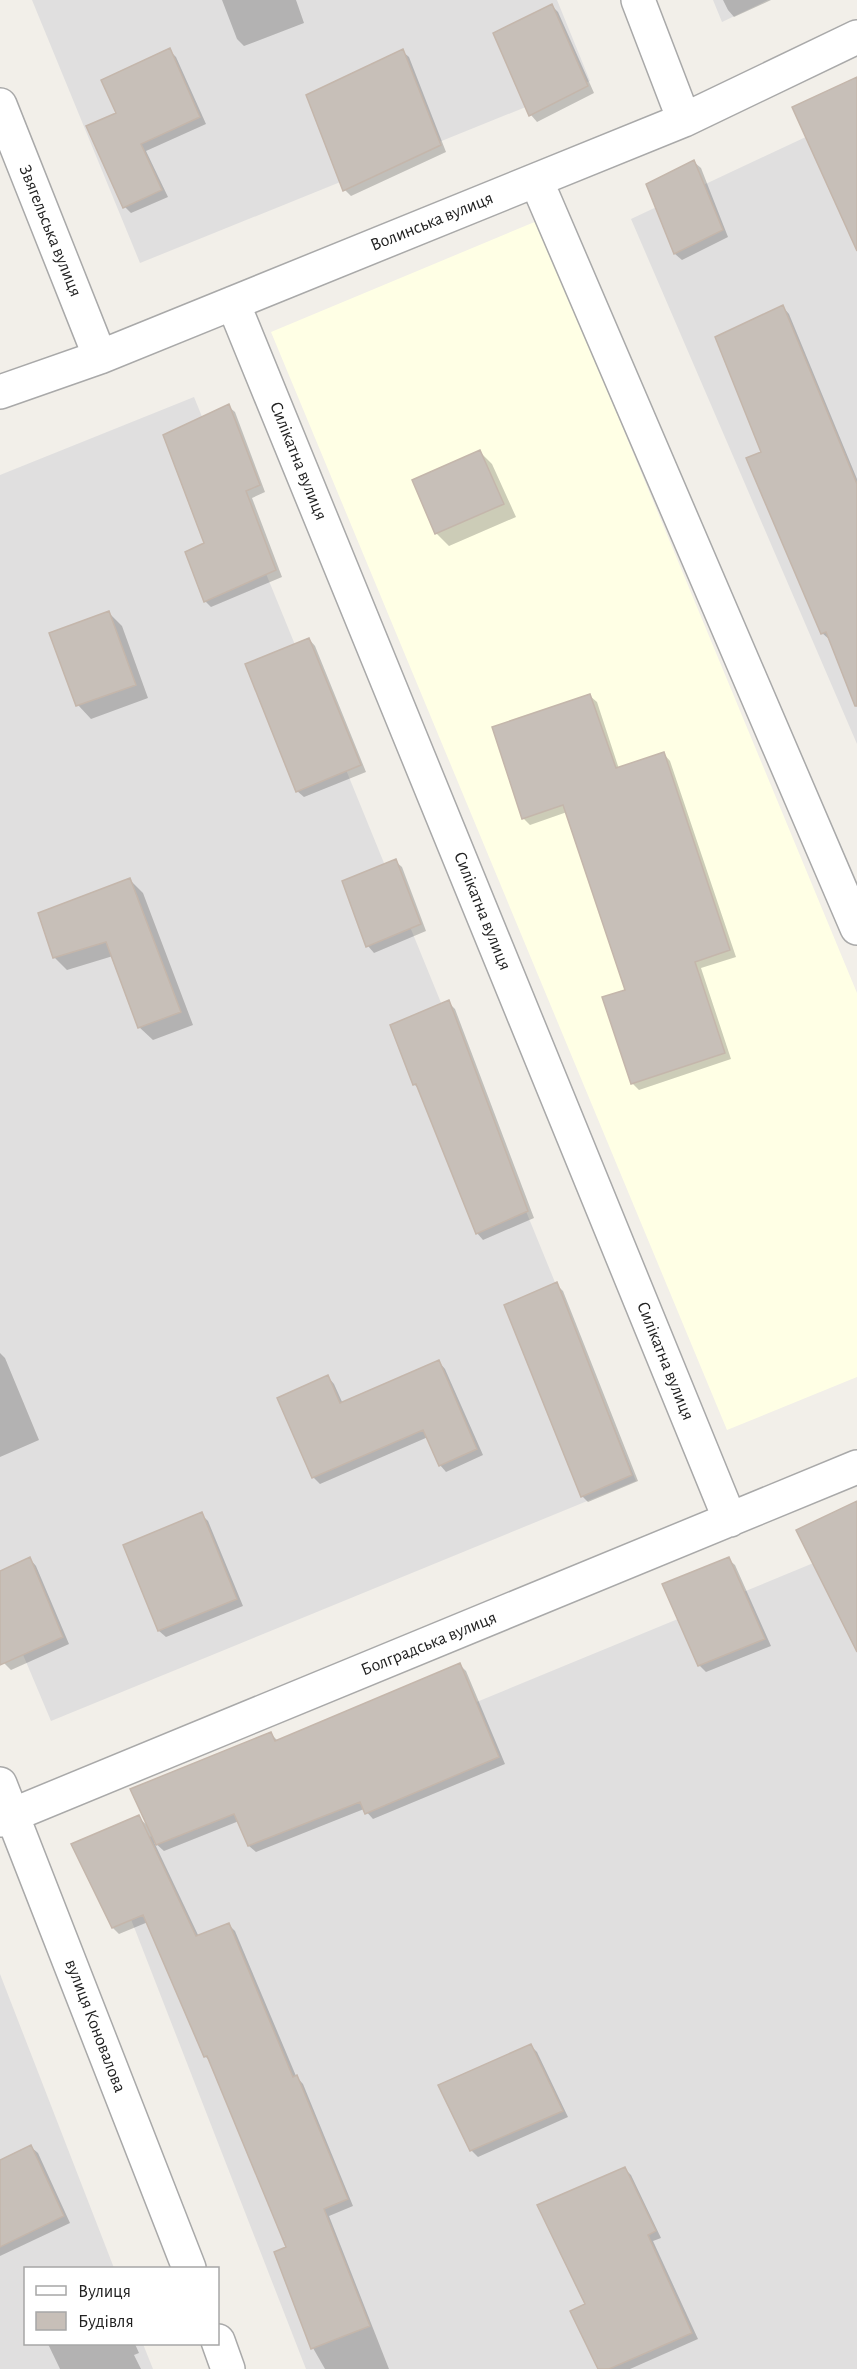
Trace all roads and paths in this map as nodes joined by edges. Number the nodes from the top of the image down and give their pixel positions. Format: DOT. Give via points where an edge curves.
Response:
graph roads {
  1 [pos="638,0"];
  2 [pos="857,37"];
  3 [pos="0,105"];
  4 [pos="684,120"];
  5 [pos="536,180"];
  6 [pos="233,303"];
  7 [pos="100,357"];
  8 [pos="0,392"];
  9 [pos="857,928"];
  10 [pos="857,1467"];
  11 [pos="730,1520"];
  12 [pos="0,1784"];
  13 [pos="6,1818"];
  14 [pos="189,2267"];
  15 [pos="219,2344"];
  16 [pos="228,2369"];
  1 -- 4 [label="street"];
  2 -- 4 [label="street, Волинська вулиця"];
  3 -- 7 [label="street, Звягельська вулиця"];
  4 -- 5 [label="street, Волинська вулиця"];
  5 -- 6 [label="street, Волинська вулиця"];
  5 -- 9 [label="street"];
  6 -- 7 [label="street, Волинська вулиця"];
  6 -- 11 [label="street, Силікатна вулиця"];
  7 -- 8 [label="street, Волинська вулиця"];
  10 -- 11 [label="street, Болградська вулиця"];
  11 -- 13 [label="street, Болградська вулиця"];
  12 -- 13 [label="street, вулиця Коновалова"];
  13 -- 14 [label="street, вулиця Коновалова"];
  15 -- 16 [label="street"];
}
